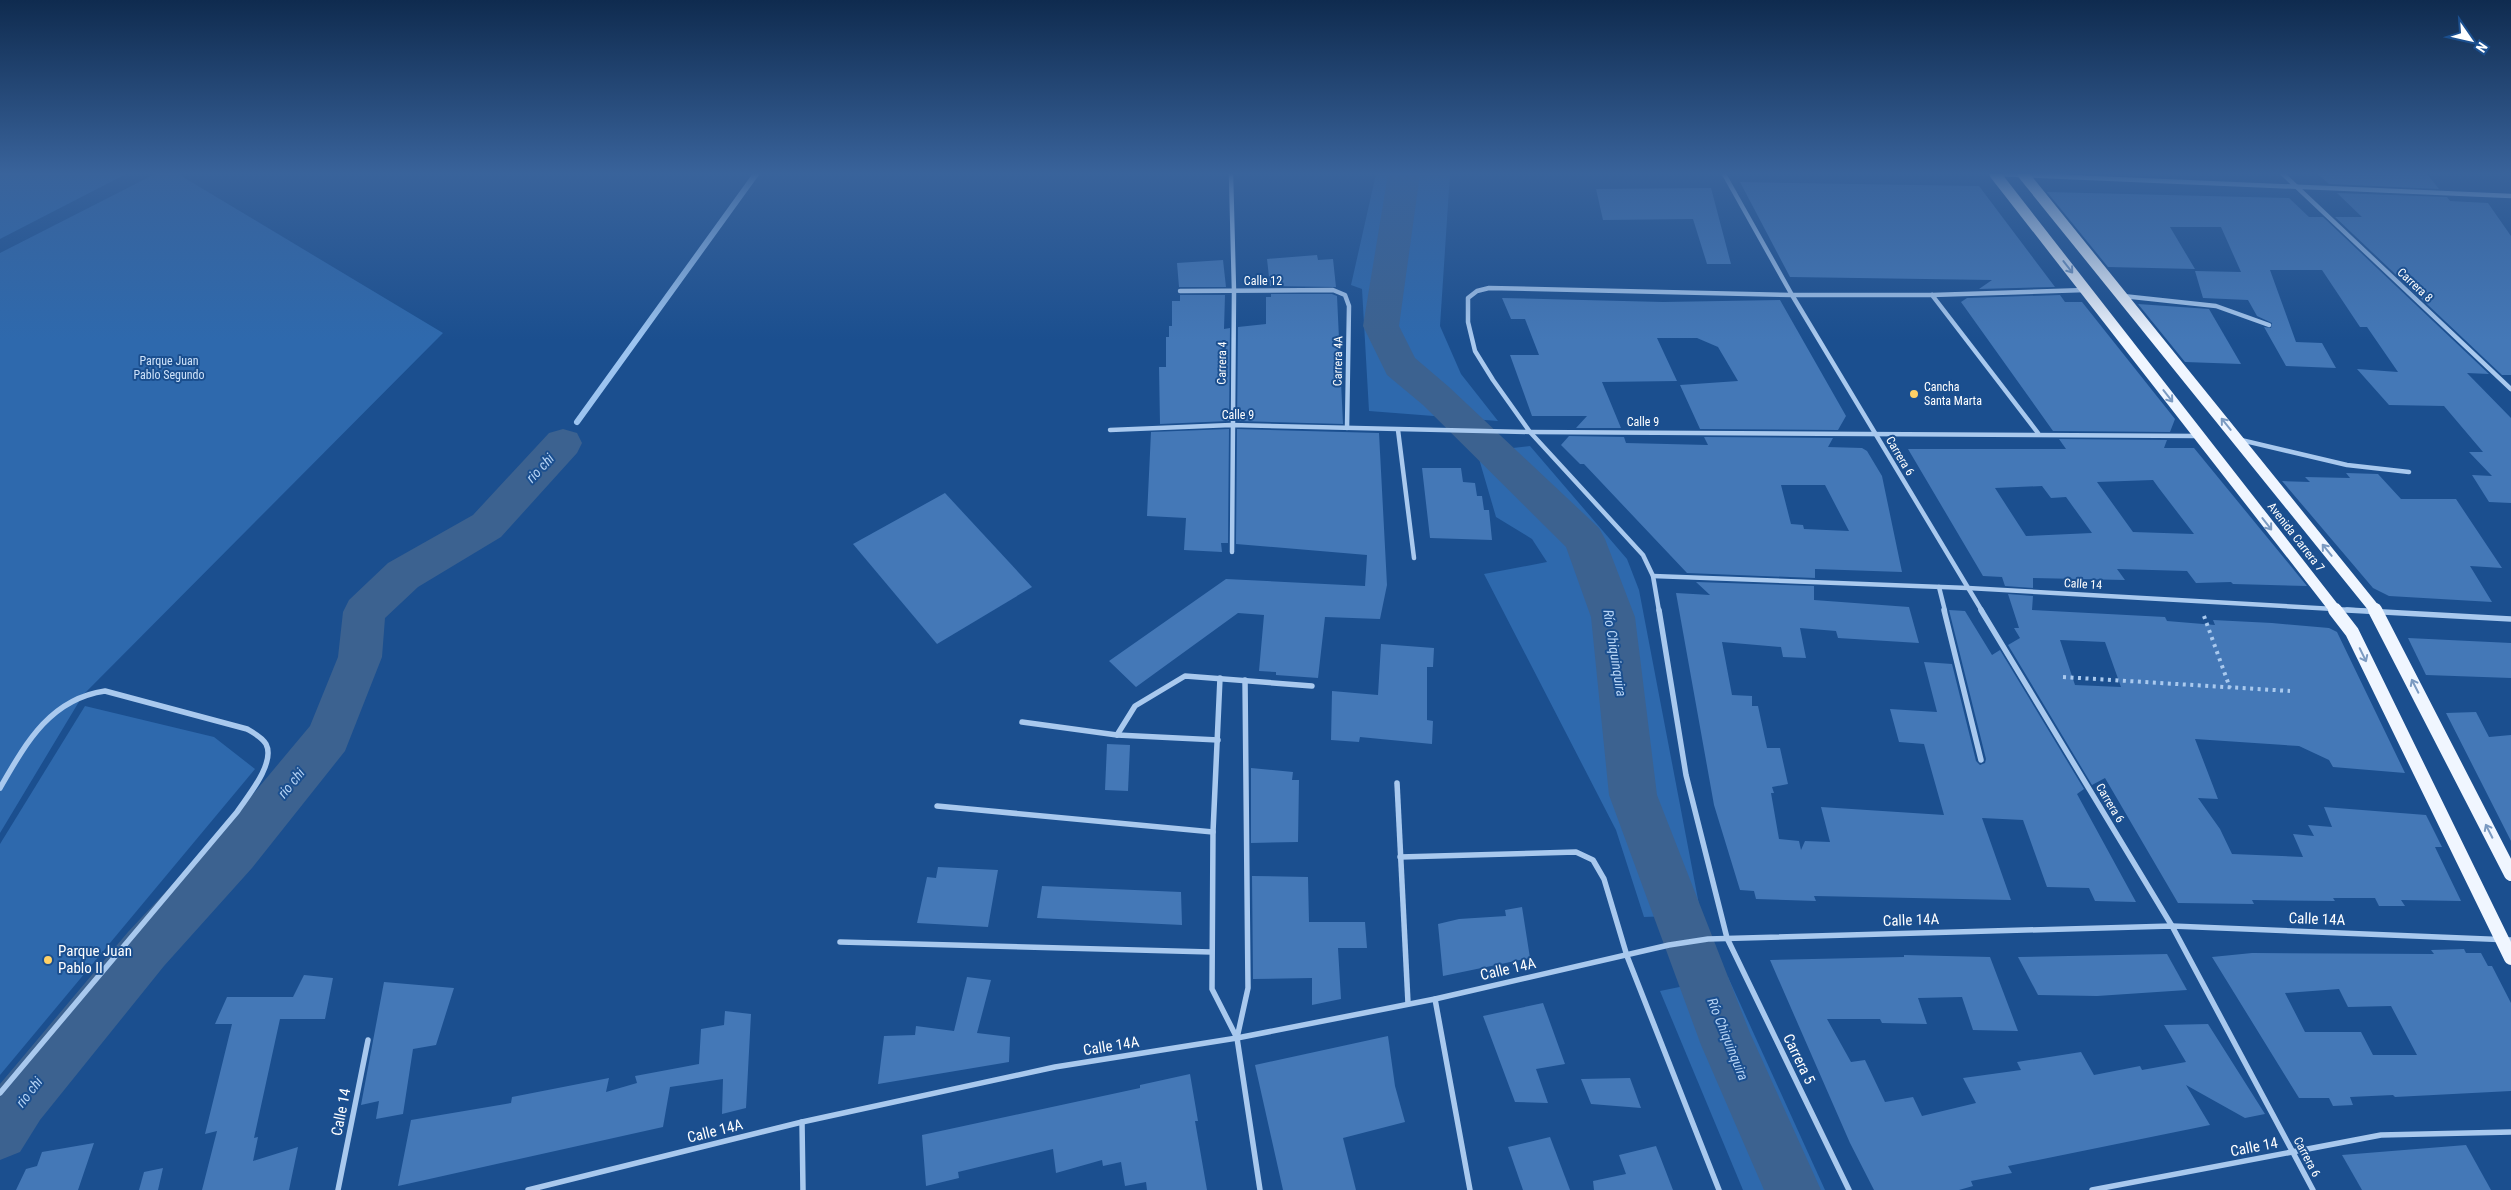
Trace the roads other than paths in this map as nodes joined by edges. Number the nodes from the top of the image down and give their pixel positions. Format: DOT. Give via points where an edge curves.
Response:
graph roads {
  1 [pos="1232,230"];
  2 [pos="1755,230"];
  3 [pos="2038,230"];
  4 [pos="2069,230"];
  5 [pos="2342,230"];
  6 [pos="2085,290"];
  7 [pos="1180,291"];
  8 [pos="1234,291"];
  9 [pos="1344,295"];
  10 [pos="1932,295"];
  11 [pos="1792,296"];
  12 [pos="2123,296"];
  13 [pos="2269,325"];
  14 [pos="2510,387"];
  15 [pos="1231,425"];
  16 [pos="1347,428"];
  17 [pos="1110,430"];
  18 [pos="1398,430"];
  19 [pos="1530,432"];
  20 [pos="2038,433"];
  21 [pos="1875,434"];
  22 [pos="2199,436"];
  23 [pos="2238,440"];
  24 [pos="2409,472"];
  25 [pos="1232,552"];
  26 [pos="1414,558"];
  27 [pos="1653,576"];
  28 [pos="1939,587"];
  29 [pos="1968,588"];
  30 [pos="2334,610"];
  31 [pos="2377,612"];
  32 [pos="2511,619"];
  33 [pos="1220,678"];
  34 [pos="1245,680"];
  35 [pos="1312,686"];
  36 [pos="1022,722"];
  37 [pos="1117,735"];
  38 [pos="1218,740"];
  39 [pos="1981,760"];
  40 [pos="1397,783"];
  41 [pos="0,788"];
  42 [pos="937,806"];
  43 [pos="1213,832"];
  44 [pos="1400,857"];
  45 [pos="2511,874"];
  46 [pos="2172,926"];
  47 [pos="1727,938"];
  48 [pos="2507,940"];
  49 [pos="840,942"];
  50 [pos="1211,952"];
  51 [pos="1627,956"];
  52 [pos="2511,958"];
  53 [pos="1435,999"];
  54 [pos="1408,1003"];
  55 [pos="1237,1038"];
  56 [pos="368,1040"];
  57 [pos="0,1093"];
  58 [pos="802,1122"];
  59 [pos="2511,1132"];
  60 [pos="2293,1152"];
  61 [pos="338,1190"];
  62 [pos="528,1190"];
  63 [pos="803,1190"];
  64 [pos="1260,1190"];
  65 [pos="1470,1190"];
  66 [pos="1719,1190"];
  67 [pos="1849,1190"];
  68 [pos="2092,1190"];
  69 [pos="2312,1190"];
  1 -- 8 [label="street, Carrera 4"];
  2 -- 11 [label="street"];
  3 -- 6 [label="main road, Avenida Carrera 7, one-way"];
  4 -- 12 [label="main road, Avenida Carrera 7"];
  5 -- 14 [label="street, Carrera 8"];
  6 -- 10 [label="street"];
  6 -- 22 [label="main road, Avenida Carrera 7, one-way"];
  7 -- 8 [label="street, Calle 12"];
  8 -- 9 [label="street, Calle 12" via="1333,290"];
  8 -- 15 [label="street, Carrera 4"];
  9 -- 16 [label="street, Carrera 4A" via="1349,306"];
  10 -- 11 [label="street"];
  10 -- 20 [label="street"];
  11 -- 19 [label="street, Carrera 5" via="1489,288 1477,291 1468,298 1468,322 1475,351"];
  11 -- 21 [label="street"];
  12 -- 13 [label="street" via="2216,306"];
  23 -- 12 [label="main road, Avenida Carrera 7, one-way"];
  15 -- 16 [label="street, Calle 9"];
  15 -- 17 [label="street, Calle 9"];
  15 -- 25 [label="street, Carrera 4"];
  16 -- 18 [label="street, Calle 9"];
  18 -- 19 [label="street, Calle 9"];
  18 -- 26 [label="street"];
  19 -- 21 [label="street, Calle 9"];
  19 -- 27 [label="street, Carrera 5" via="1642,555"];
  20 -- 21 [label="street, Calle 9"];
  20 -- 22 [label="street, Calle 9"];
  21 -- 29 [label="street, Carrera 6"];
  22 -- 30 [label="main road, Avenida Carrera 7, one-way"];
  23 -- 24 [label="street" via="2347,465"];
  31 -- 23 [label="main road, Avenida Carrera 7, one-way"];
  27 -- 28 [label="street, Calle 14"];
  27 -- 47 [label="street, Carrera 5" via="1686,775"];
  28 -- 29 [label="street, Calle 14"];
  28 -- 39 [label="street"];
  29 -- 30 [label="street, Calle 14"];
  29 -- 46 [label="street, Carrera 6"];
  30 -- 31 [label="street, Calle 14"];
  30 -- 48 [label="main road, Avenida Carrera 7, one-way" via="2352,632"];
  31 -- 32 [label="street, Calle 14"];
  45 -- 31 [label="main road, Avenida Carrera 7, one-way"];
  33 -- 34 [label="street"];
  33 -- 37 [label="street" via="1185,676 1135,706"];
  33 -- 38 [label="street"];
  34 -- 35 [label="street"];
  34 -- 55 [label="street" via="1248,988"];
  36 -- 37 [label="street"];
  37 -- 38 [label="street"];
  38 -- 43 [label="street"];
  40 -- 44 [label="street"];
  41 -- 57 [label="street" via="40,727 83,695 105,691 247,729 262,738 269,755 256,784 237,812"];
  42 -- 43 [label="street"];
  43 -- 50 [label="street"];
  44 -- 51 [label="street" via="1576,852 1593,860 1604,879"];
  44 -- 54 [label="street"];
  46 -- 47 [label="street, Calle 14A"];
  46 -- 48 [label="street, Calle 14A"];
  46 -- 60 [label="street, Carrera 6"];
  47 -- 51 [label="street, Calle 14A" via="1669,945"];
  47 -- 67 [label="street, Carrera 5"];
  48 -- 52 [label="main road, Avenida Carrera 7"];
  49 -- 50 [label="street"];
  50 -- 55 [label="street" via="1212,989"];
  51 -- 53 [label="street, Calle 14A"];
  51 -- 66 [label="street"];
  53 -- 54 [label="street, Calle 14A"];
  53 -- 65 [label="street"];
  54 -- 55 [label="street, Calle 14A"];
  55 -- 58 [label="street, Calle 14A" via="1055,1068"];
  55 -- 64 [label="street"];
  56 -- 61 [label="street, Calle 14"];
  58 -- 62 [label="street, Calle 14A"];
  58 -- 63 [label="street"];
  59 -- 60 [label="street, Calle 14" via="2381,1135"];
  60 -- 68 [label="street, Calle 14"];
  60 -- 69 [label="street, Carrera 6"];
}
